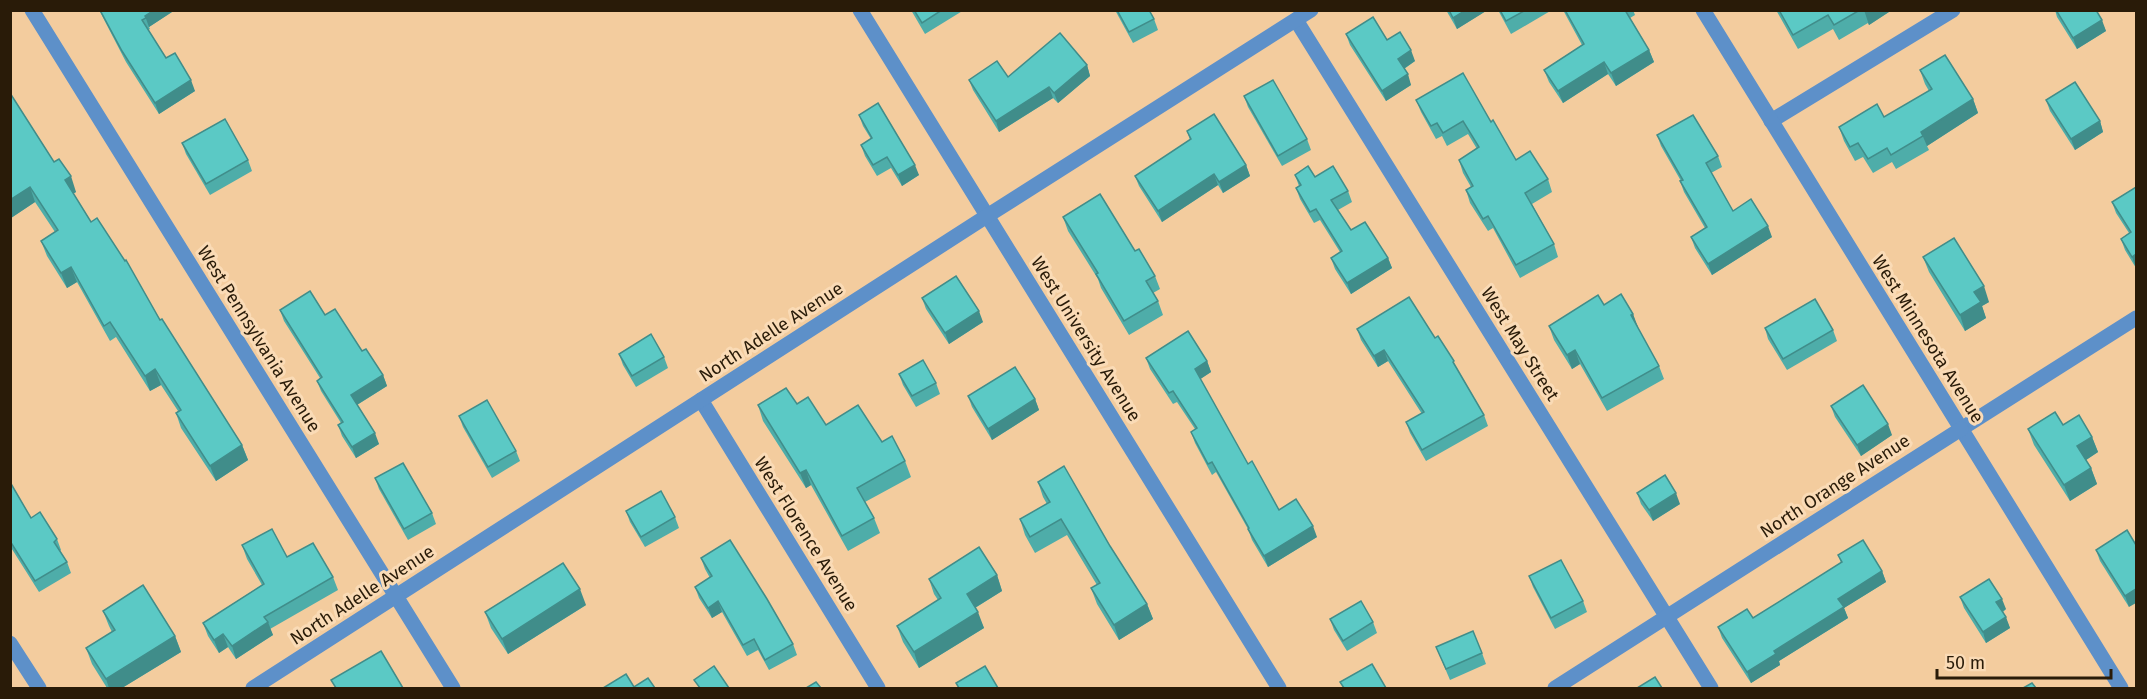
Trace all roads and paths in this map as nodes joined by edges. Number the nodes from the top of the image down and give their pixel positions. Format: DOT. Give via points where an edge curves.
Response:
graph roads {
  1 [pos="32,10"];
  2 [pos="860,10"];
  3 [pos="1311,10"];
  4 [pos="1703,10"];
  5 [pos="1953,10"];
  6 [pos="1296,20"];
  7 [pos="1771,121"];
  8 [pos="987,216"];
  9 [pos="2136,318"];
  10 [pos="701,400"];
  11 [pos="1961,429"];
  12 [pos="396,596"];
  13 [pos="1667,618"];
  14 [pos="10,643"];
  15 [pos="39,688"];
  16 [pos="253,688"];
  17 [pos="453,688"];
  18 [pos="878,688"];
  19 [pos="1279,688"];
  20 [pos="1555,688"];
  21 [pos="1711,688"];
  22 [pos="2121,688"];
  1 -- 12 [label="street, West Pennsylvania Avenue"];
  2 -- 8 [label="street, West University Avenue"];
  3 -- 6 [label="street, North Adelle Avenue"];
  4 -- 7 [label="street, West Minnesota Avenue"];
  5 -- 7 [label="street"];
  6 -- 8 [label="street, North Adelle Avenue"];
  6 -- 13 [label="street, West May Street"];
  7 -- 11 [label="street, West Minnesota Avenue"];
  8 -- 10 [label="street, North Adelle Avenue"];
  8 -- 19 [label="street, West University Avenue"];
  9 -- 11 [label="street, North Orange Avenue"];
  10 -- 12 [label="street, North Adelle Avenue"];
  10 -- 18 [label="street, West Florence Avenue"];
  11 -- 13 [label="street, North Orange Avenue"];
  11 -- 22 [label="street, West Minnesota Avenue"];
  12 -- 16 [label="street, North Adelle Avenue"];
  12 -- 17 [label="street, West Pennsylvania Avenue"];
  13 -- 20 [label="street, North Orange Avenue"];
  13 -- 21 [label="street, West May Street"];
  14 -- 15 [label="street"];
}
